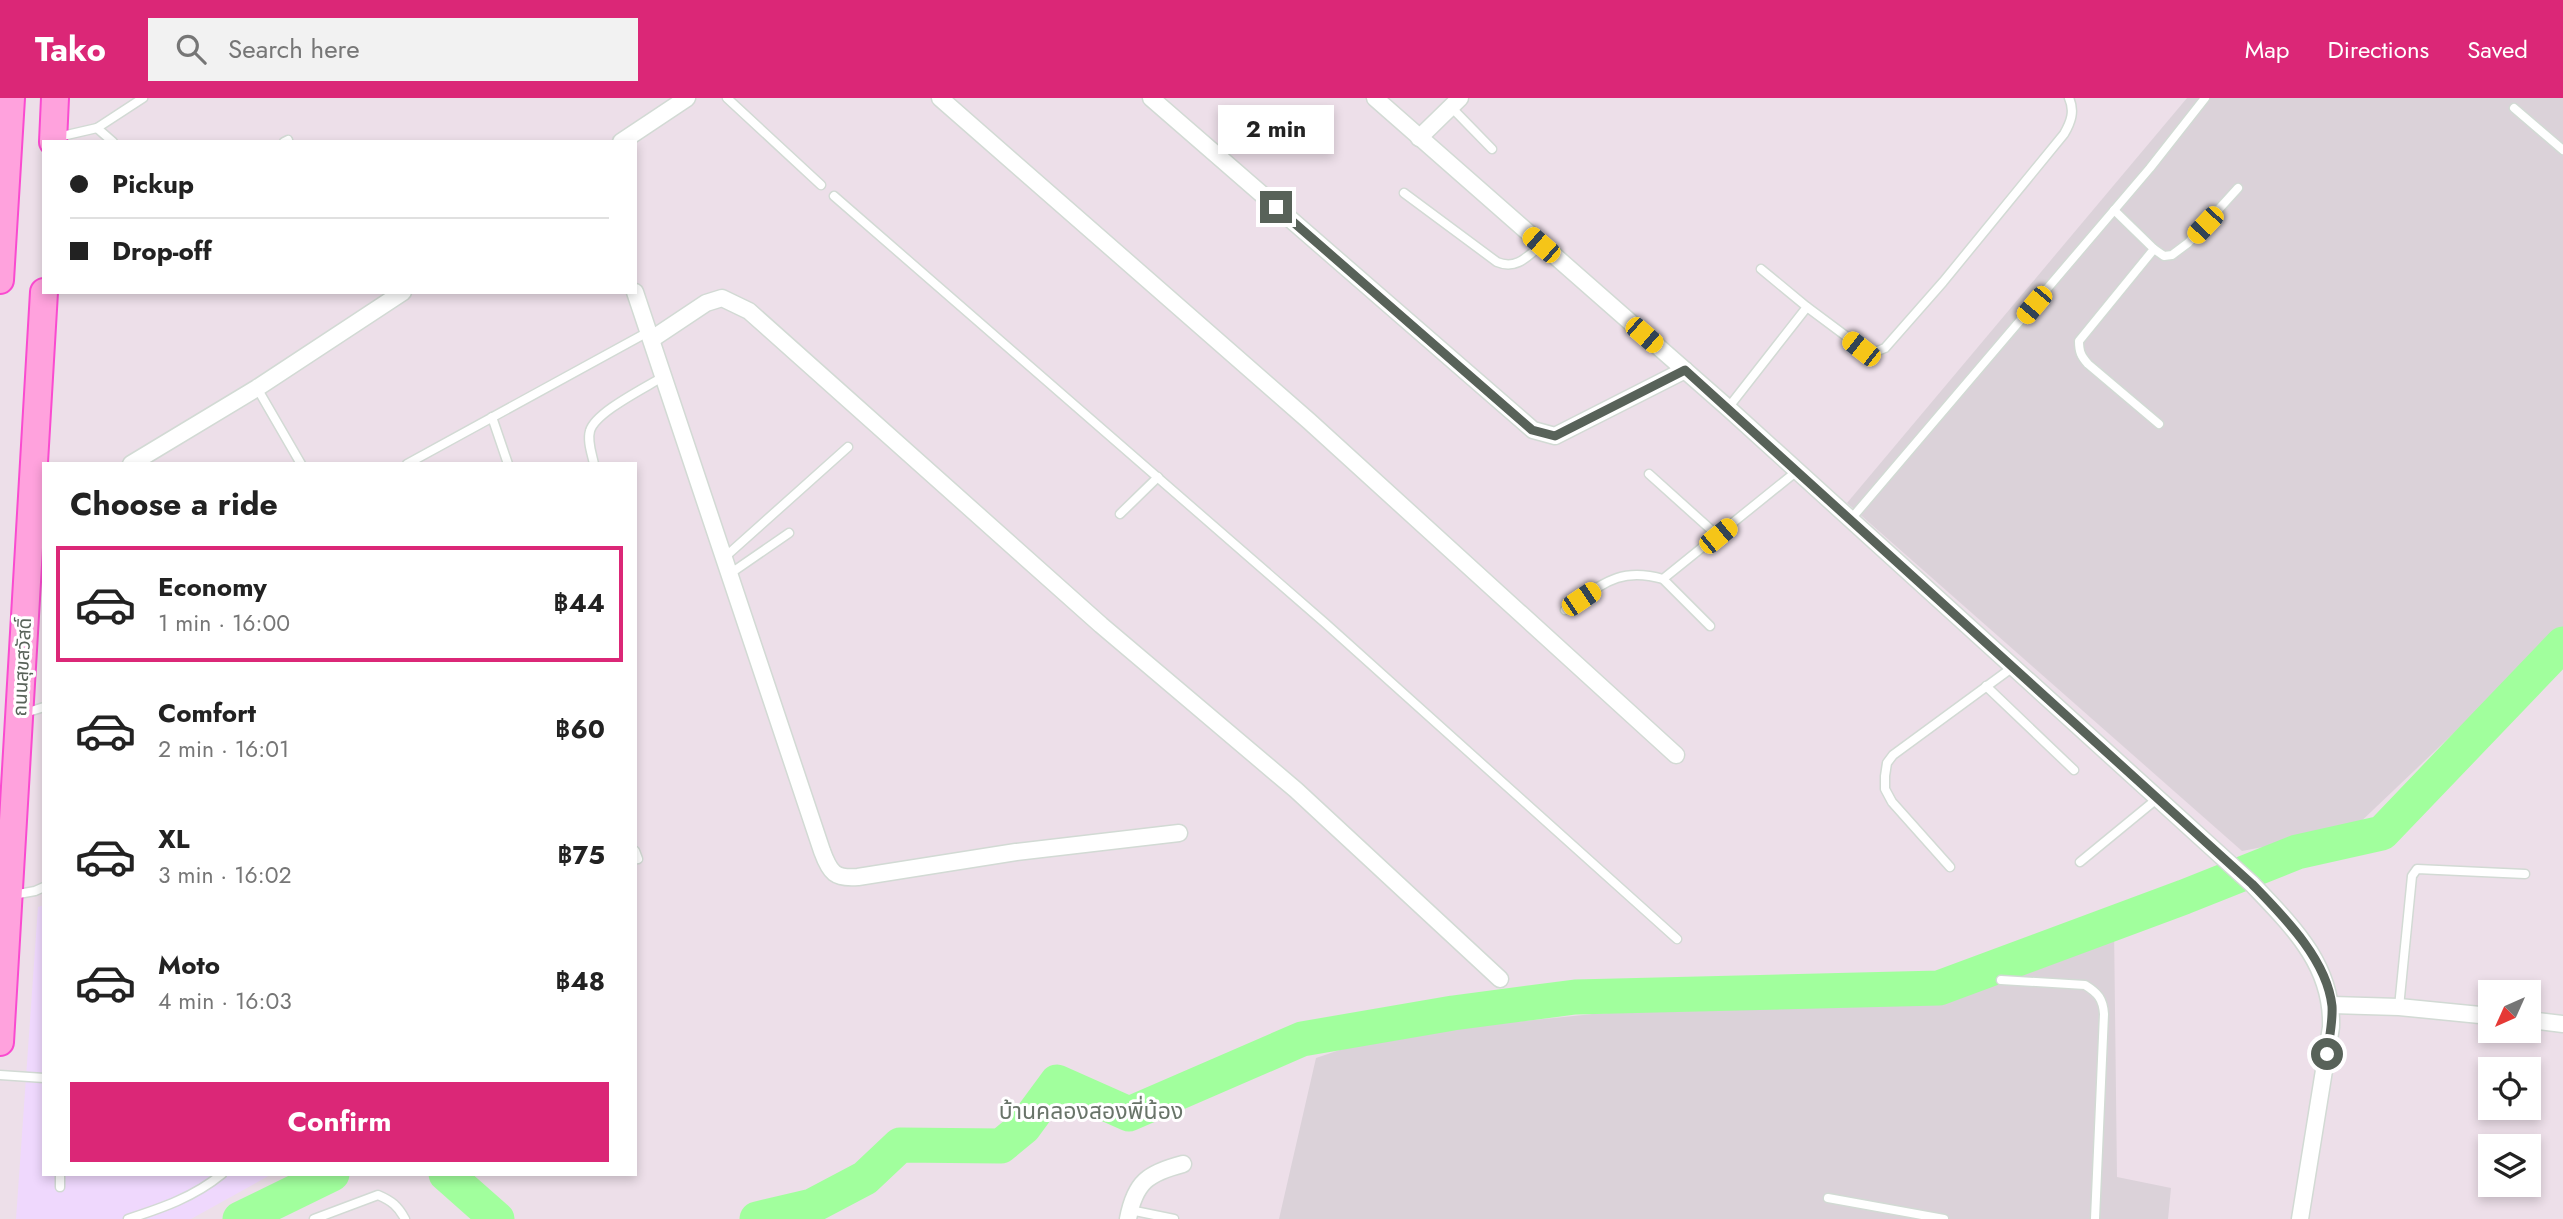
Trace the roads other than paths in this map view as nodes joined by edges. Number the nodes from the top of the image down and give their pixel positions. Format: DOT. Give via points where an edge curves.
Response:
graph roads {
  1 [pos="11,98"];
  2 [pos="55,98"];
  3 [pos="143,98"];
  4 [pos="687,98"];
  5 [pos="727,98"];
  6 [pos="940,98"];
  7 [pos="1151,98"];
  8 [pos="1375,98"];
  9 [pos="2069,98"];
  10 [pos="2205,98"];
  11 [pos="1455,103"];
  12 [pos="2514,108"];
  13 [pos="97,128"];
  14 [pos="1419,138"];
  15 [pos="53,140"];
  16 [pos="111,140"];
  17 [pos="624,140"];
  18 [pos="4,144"];
  19 [pos="1492,149"];
  20 [pos="2563,150"];
  21 [pos="821,185"];
  22 [pos="2238,188"];
  23 [pos="1404,193"];
  24 [pos="834,196"];
  25 [pos="2114,210"];
  26 [pos="1541,245"];
  27 [pos="2154,249"];
  28 [pos="1761,269"];
  29 [pos="0,280"];
  30 [pos="44,294"];
  31 [pos="400,294"];
  32 [pos="636,294"];
  33 [pos="1807,307"];
  34 [pos="650,335"];
  35 [pos="1685,370"];
  36 [pos="664,376"];
  37 [pos="257,388"];
  38 [pos="1728,408"];
  39 [pos="492,417"];
  40 [pos="2159,424"];
  41 [pos="848,447"];
  42 [pos="134,462"];
  43 [pos="300,462"];
  44 [pos="411,462"];
  45 [pos="507,462"];
  46 [pos="594,462"];
  47 [pos="1797,471"];
  48 [pos="1649,474"];
  49 [pos="1158,477"];
  50 [pos="1119,514"];
  51 [pos="1851,519"];
  52 [pos="37,521"];
  53 [pos="789,533"];
  54 [pos="1718,536"];
  55 [pos="725,557"];
  56 [pos="731,573"];
  57 [pos="1663,579"];
  58 [pos="1565,610"];
  59 [pos="1710,626"];
  60 [pos="2013,667"];
  61 [pos="1986,686"];
  62 [pos="42,708"];
  63 [pos="19,715"];
  64 [pos="1676,755"];
  65 [pos="2074,770"];
  66 [pos="2158,798"];
  67 [pos="1180,832"];
  68 [pos="2080,862"];
  69 [pos="1950,867"];
  70 [pos="2525,874"];
  71 [pos="42,888"];
  72 [pos="9,897"];
  73 [pos="1677,939"];
  74 [pos="1500,979"];
  75 [pos="2001,980"];
  76 [pos="2332,1005"];
  77 [pos="2399,1007"];
  78 [pos="2478,1015"];
  79 [pos="2541,1021"];
  80 [pos="2563,1024"];
  81 [pos="0,1042"];
  82 [pos="0,1075"];
  83 [pos="42,1078"];
  84 [pos="1183,1164"];
  85 [pos="60,1176"];
  86 [pos="220,1176"];
  87 [pos="60,1187"];
  88 [pos="1828,1198"];
  89 [pos="1129,1214"];
  90 [pos="128,1219"];
  91 [pos="314,1219"];
  92 [pos="405,1219"];
  93 [pos="1174,1219"];
  94 [pos="1944,1219"];
  95 [pos="2095,1219"];
  96 [pos="2300,1219"];
  1 -- 18 [label="main road"];
  2 -- 15 [label="main road"];
  3 -- 13 [label="lane"];
  4 -- 17 [label="street"];
  5 -- 21 [label="lane"];
  6 -- 64 [label="street" via="1309,421"];
  7 -- 35 [label="street" via="1532,430 1555,436"];
  8 -- 14 [label="street"];
  9 -- 33 [label="lane" via="2073,113 2064,134 1885,348 1870,354"];
  10 -- 25 [label="lane"];
  11 -- 14 [label="street"];
  11 -- 19 [label="lane"];
  12 -- 20 [label="lane"];
  13 -- 15 [label="lane"];
  13 -- 16 [label="lane"];
  14 -- 26 [label="street"];
  18 -- 29 [label="main road"];
  22 -- 27 [label="lane" via="2178,251 2164,256"];
  23 -- 26 [label="lane" via="1507,266 1518,264"];
  24 -- 49 [label="lane"];
  25 -- 27 [label="lane"];
  25 -- 51 [label="lane"];
  26 -- 35 [label="street"];
  27 -- 40 [label="lane" via="2079,341 2079,349 2088,364"];
  28 -- 33 [label="lane"];
  30 -- 52 [label="main road, ถนนสุขสวัสดิ์"];
  31 -- 37 [label="street"];
  32 -- 34 [label="street"];
  33 -- 38 [label="lane"];
  34 -- 36 [label="street"];
  34 -- 39 [label="lane"];
  34 -- 74 [label="street" via="722,298 749,311 1296,790"];
  35 -- 38 [label="street"];
  36 -- 46 [label="lane" via="599,417 590,430"];
  36 -- 55 [label="street"];
  37 -- 42 [label="street"];
  37 -- 43 [label="lane"];
  38 -- 47 [label="street"];
  39 -- 44 [label="lane"];
  39 -- 45 [label="lane"];
  41 -- 55 [label="lane"];
  47 -- 51 [label="street"];
  47 -- 54 [label="lane"];
  48 -- 54 [label="lane"];
  49 -- 50 [label="lane"];
  49 -- 73 [label="lane"];
  51 -- 60 [label="street"];
  52 -- 63 [label="main road, ถนนสุขสวัสดิ์"];
  53 -- 56 [label="lane"];
  54 -- 57 [label="lane"];
  55 -- 56 [label="street"];
  56 -- 67 [label="street" via="821,851 834,873 843,878"];
  57 -- 58 [label="lane" via="1631,573 1613,578"];
  57 -- 59 [label="lane"];
  60 -- 61 [label="lane"];
  60 -- 66 [label="street"];
  61 -- 65 [label="lane"];
  61 -- 69 [label="lane" via="1903,746 1887,764 1885,789 1892,802"];
  62 -- 63 [label="lane"];
  63 -- 72 [label="main road, ถนนสุขสวัสดิ์"];
  66 -- 68 [label="lane"];
  66 -- 76 [label="street" via="2291,925 2311,954"];
  70 -- 77 [label="lane" via="2417,869 2412,876"];
  71 -- 72 [label="lane"];
  72 -- 81 [label="main road, ถนนสุขสวัสดิ์"];
  75 -- 95 [label="lane" via="2085,985 2103,1001"];
  76 -- 77 [label="street"];
  76 -- 96 [label="street"];
  77 -- 78 [label="street"];
  79 -- 80 [label="street"];
  82 -- 83 [label="lane"];
  84 -- 89 [label="street" via="1158,1170 1145,1179"];
  85 -- 87 [label="lane"];
  86 -- 90 [label="lane" via="172,1205"];
  88 -- 94 [label="lane"];
  89 -- 93 [label="lane"];
  91 -- 92 [label="lane" via="378,1195 392,1200"];
}
